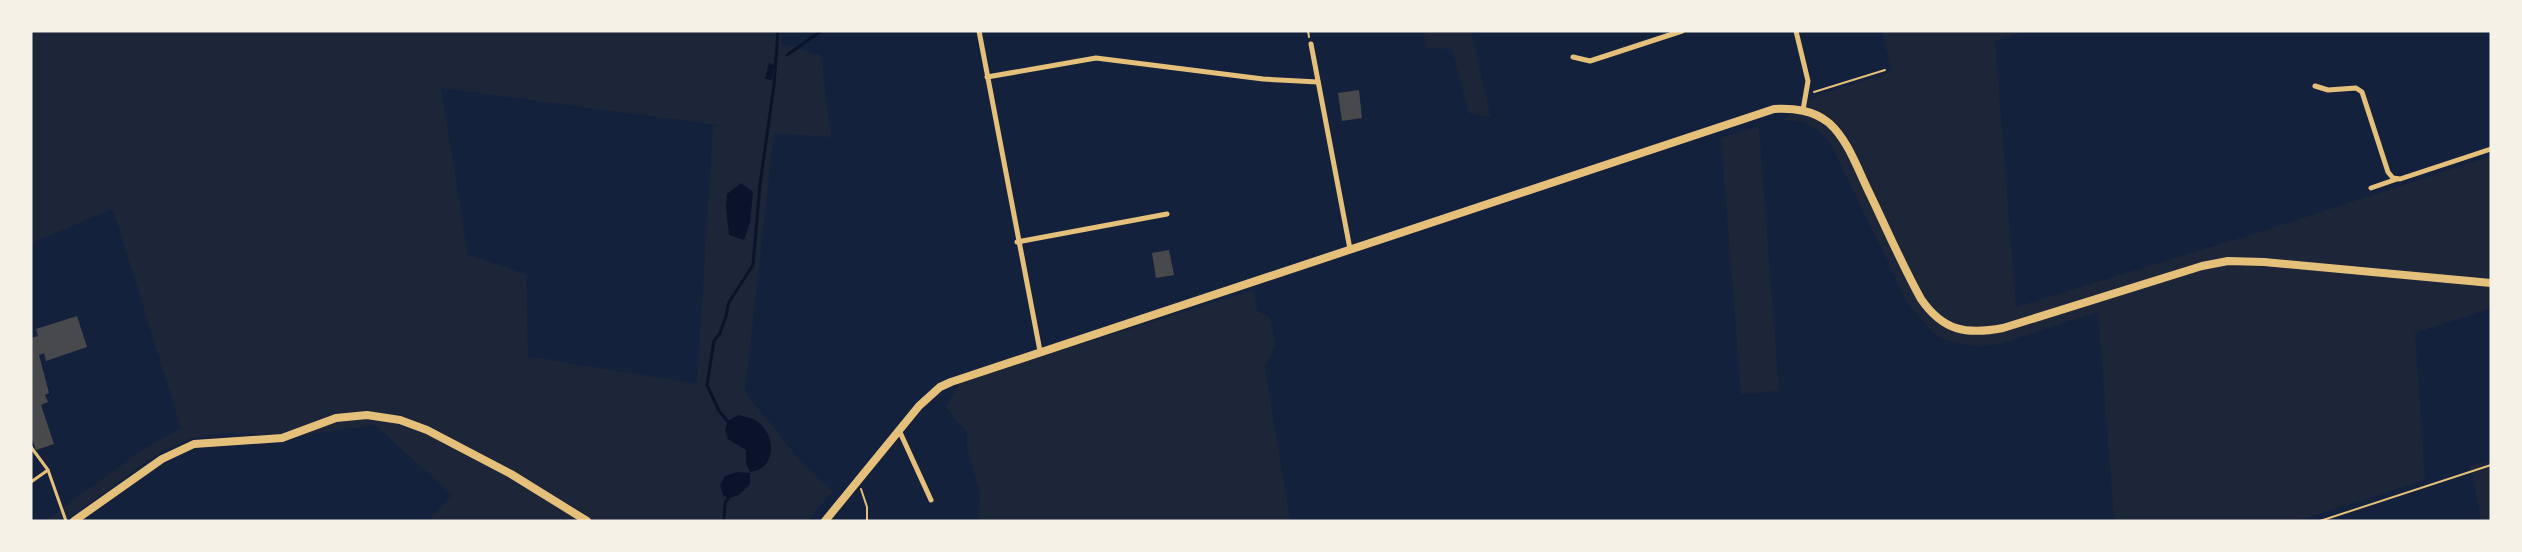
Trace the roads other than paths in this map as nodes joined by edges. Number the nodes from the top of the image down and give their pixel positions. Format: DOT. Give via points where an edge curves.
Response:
graph roads {
  1 [pos="978,31"];
  2 [pos="1682,31"];
  3 [pos="1796,31"];
  4 [pos="1310,44"];
  5 [pos="1573,57"];
  6 [pos="987,77"];
  7 [pos="1318,82"];
  8 [pos="2315,86"];
  9 [pos="1802,110"];
  10 [pos="2491,149"];
  11 [pos="2400,178"];
  12 [pos="2371,188"];
  13 [pos="1167,214"];
  14 [pos="1017,242"];
  15 [pos="1350,249"];
  16 [pos="2491,283"];
  17 [pos="1040,351"];
  18 [pos="900,430"];
  19 [pos="31,447"];
  20 [pos="48,470"];
  21 [pos="31,482"];
  22 [pos="931,500"];
  23 [pos="66,521"];
  24 [pos="74,521"];
  25 [pos="587,521"];
  26 [pos="826,521"];
  1 -- 6 [label="street"];
  2 -- 5 [label="street" via="1590,61"];
  3 -- 9 [label="street" via="1807,75 1807,94"];
  4 -- 7 [label="street"];
  6 -- 7 [label="street" via="1096,58 1264,79"];
  6 -- 14 [label="street"];
  7 -- 15 [label="street"];
  8 -- 11 [label="street" via="2328,90 2356,88 2362,92 2390,176"];
  9 -- 15 [label="street" via="1782,109 1754,114"];
  9 -- 16 [label="street" via="1824,120 1841,138 1921,298 1931,312 1955,329 1976,332 2003,328 2215,262 2257,261"];
  10 -- 11 [label="street"];
  11 -- 12 [label="street"];
  13 -- 14 [label="street"];
  14 -- 17 [label="street"];
  15 -- 17 [label="street"];
  17 -- 18 [label="street" via="940,387"];
  18 -- 22 [label="street"];
  18 -- 26 [label="street"];
  19 -- 20 [label="lane"];
  20 -- 21 [label="lane"];
  20 -- 23 [label="lane"];
  24 -- 25 [label="street" via="162,459 194,444 282,438 336,418 366,415 400,420 427,430 511,474"];
}
